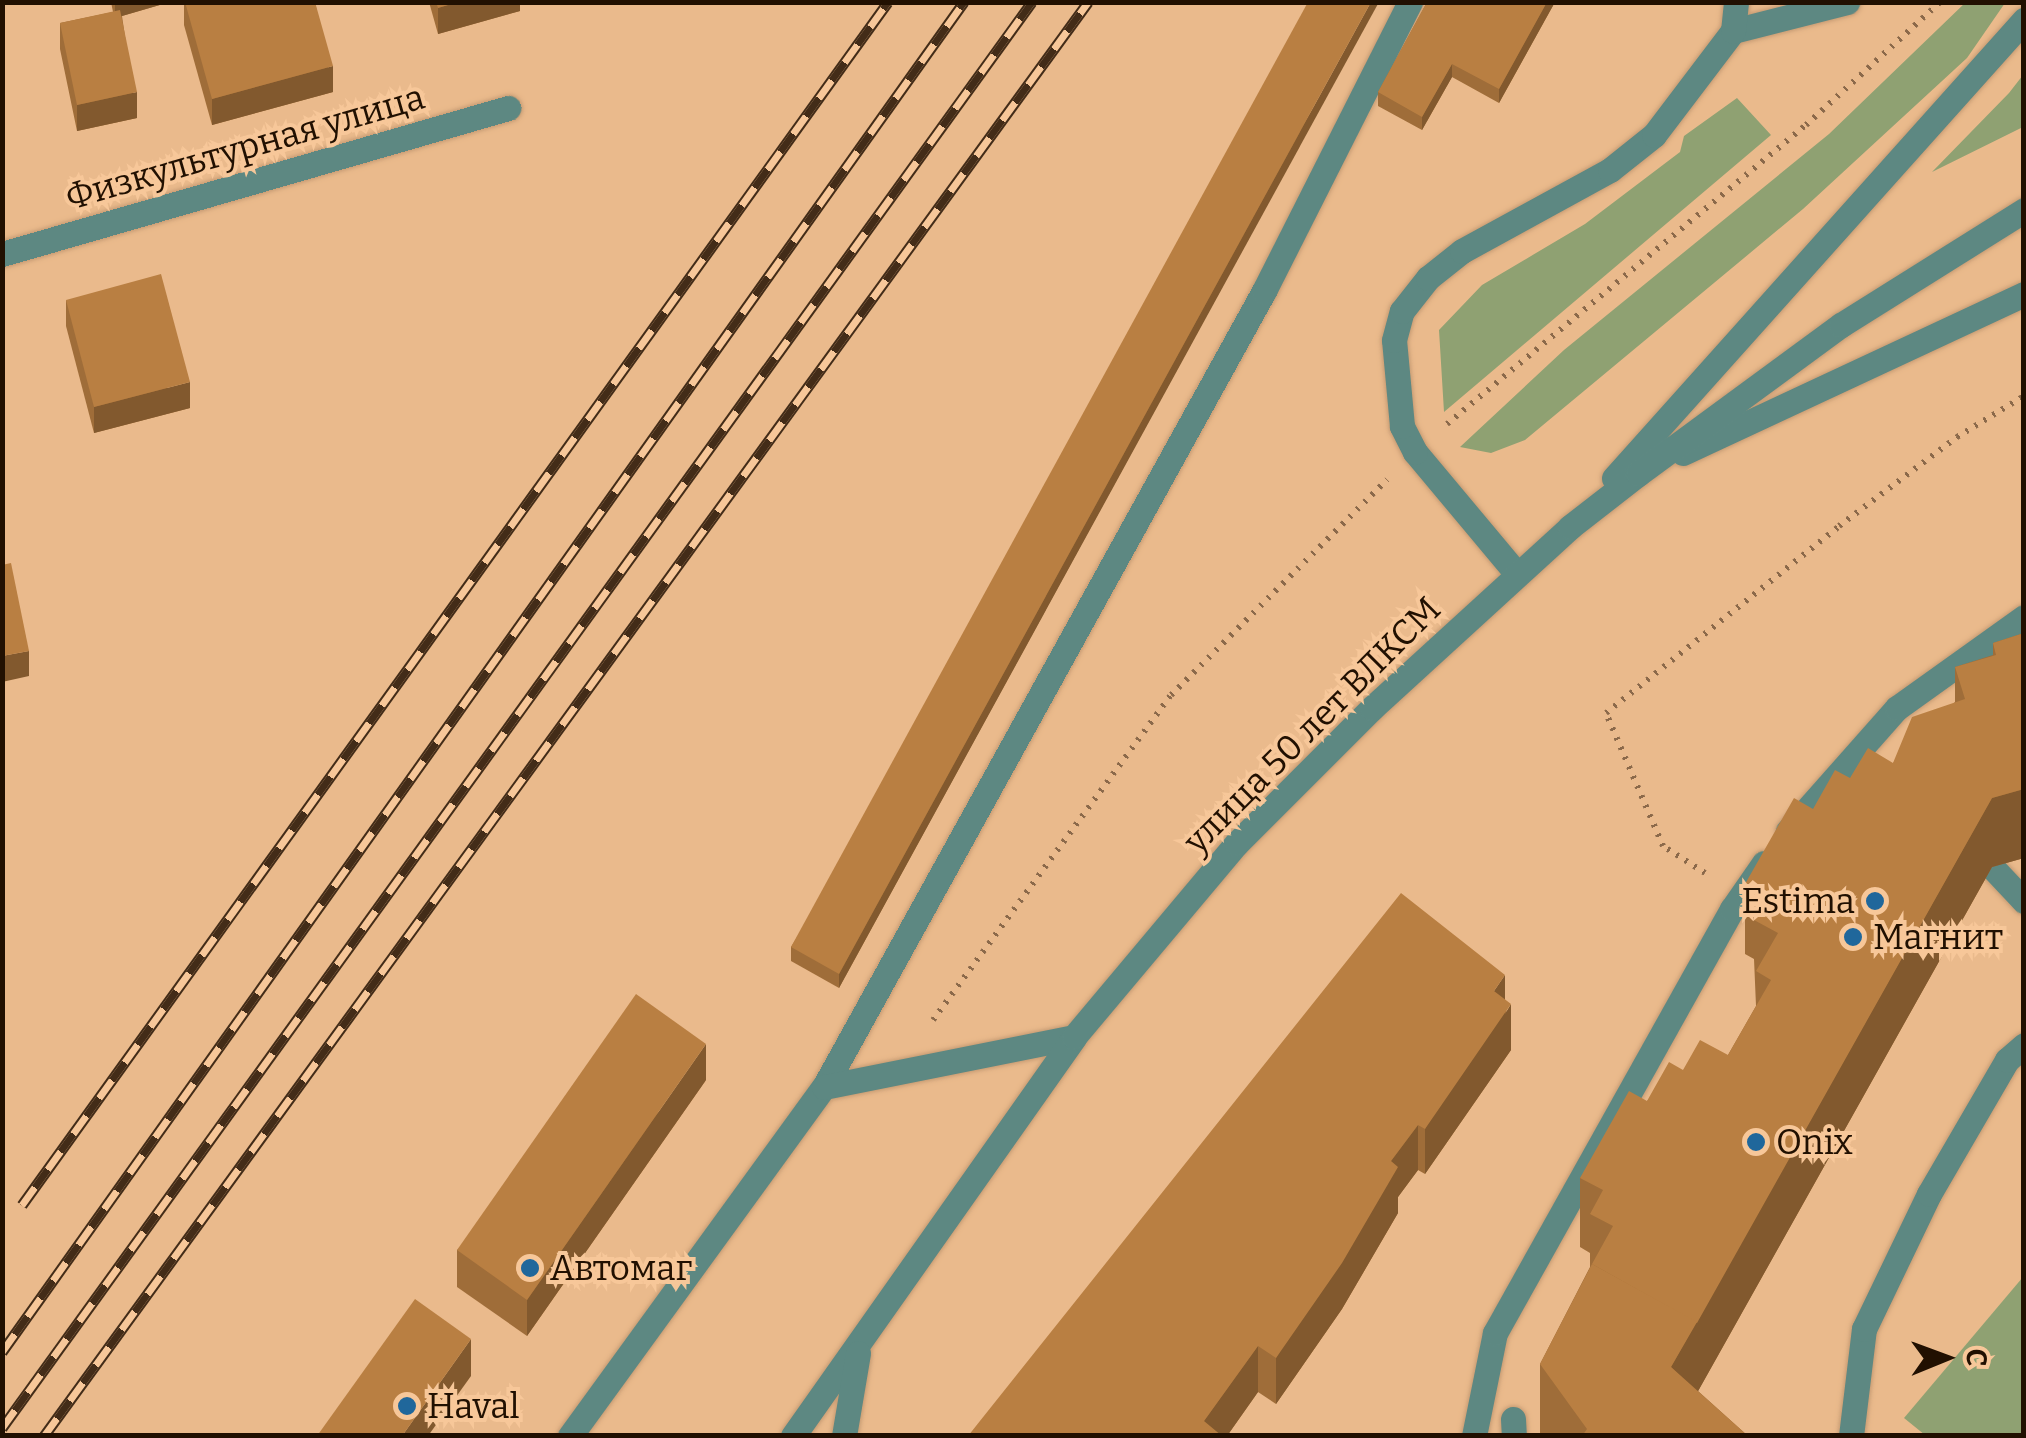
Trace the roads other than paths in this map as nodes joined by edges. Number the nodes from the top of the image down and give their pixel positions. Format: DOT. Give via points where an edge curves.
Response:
graph roads {
  1 [pos="1410,2"];
  2 [pos="1736,2"];
  3 [pos="1847,2"];
  4 [pos="2024,20"];
  5 [pos="1734,30"];
  6 [pos="508,108"];
  7 [pos="2024,210"];
  8 [pos="2,254"];
  9 [pos="2024,294"];
  10 [pos="1638,474"];
  11 [pos="1570,527"];
  12 [pos="1517,574"];
  13 [pos="2024,617"];
  14 [pos="1836,772"];
  15 [pos="1868,790"];
  16 [pos="1992,867"];
  17 [pos="2024,900"];
  18 [pos="1074,1037"];
  19 [pos="2024,1045"];
  20 [pos="824,1087"];
  21 [pos="859,1348"];
  22 [pos="570,1436"];
  23 [pos="793,1436"];
  24 [pos="844,1436"];
  25 [pos="1474,1436"];
  26 [pos="1851,1436"];
  1 -- 20 [label="street" via="1264,291"];
  2 -- 5 [label="street"];
  3 -- 5 [label="street"];
  4 -- 11 [label="street"];
  5 -- 12 [label="street" via="1654,135 1610,170 1462,251 1402,311 1394,340 1394,391 1414,452"];
  6 -- 8 [label="street, Физкультурная улица"];
  7 -- 10 [label="street, улица 50 лет ВЛКСМ" via="1841,325"];
  9 -- 10 [label="street"];
  10 -- 11 [label="street, улица 50 лет ВЛКСМ"];
  11 -- 12 [label="street, улица 50 лет ВЛКСМ"];
  12 -- 18 [label="street, улица 50 лет ВЛКСМ" via="1237,843"];
  13 -- 14 [label="street" via="1897,708"];
  14 -- 15 [label="street"];
  14 -- 25 [label="street" via="1740,896 1494,1333"];
  16 -- 17 [label="street"];
  18 -- 20 [label="street"];
  18 -- 21 [label="street, улица 50 лет ВЛКСМ"];
  19 -- 26 [label="street" via="2007,1060 1928,1194 1864,1329"];
  20 -- 22 [label="street"];
  21 -- 23 [label="street, улица 50 лет ВЛКСМ"];
  21 -- 24 [label="street"];
}
